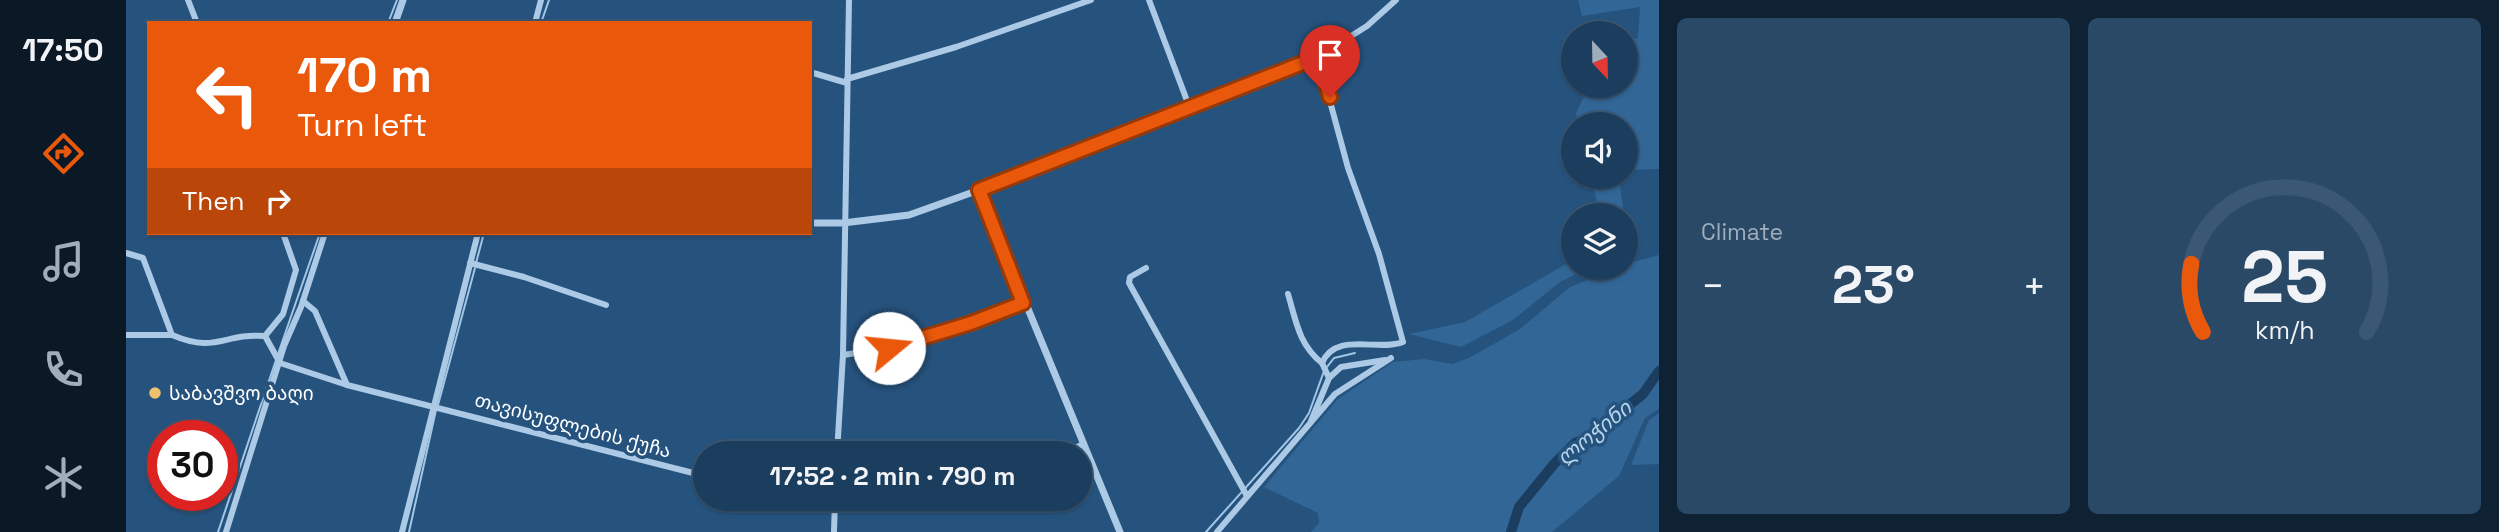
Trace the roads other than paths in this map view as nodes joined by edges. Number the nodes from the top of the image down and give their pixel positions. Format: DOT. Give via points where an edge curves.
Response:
graph roads {
  1 [pos="188,0"];
  2 [pos="403,0"];
  3 [pos="541,0"];
  4 [pos="849,0"];
  5 [pos="1091,0"];
  6 [pos="1149,0"];
  7 [pos="1396,0"];
  8 [pos="196,21"];
  9 [pos="396,21"];
  10 [pos="536,21"];
  11 [pos="1318,57"];
  12 [pos="812,72"];
  13 [pos="847,81"];
  14 [pos="1189,106"];
  15 [pos="979,190"];
  16 [pos="812,223"];
  17 [pos="843,223"];
  18 [pos="284,235"];
  19 [pos="324,235"];
  20 [pos="477,235"];
  21 [pos="126,253"];
  22 [pos="470,263"];
  23 [pos="1146,268"];
  24 [pos="1288,294"];
  25 [pos="303,301"];
  26 [pos="1023,303"];
  27 [pos="606,305"];
  28 [pos="126,335"];
  29 [pos="172,335"];
  30 [pos="265,336"];
  31 [pos="843,355"];
  32 [pos="279,363"];
  33 [pos="1322,363"];
  34 [pos="1329,378"];
  35 [pos="347,385"];
  36 [pos="433,405"];
  37 [pos="1311,421"];
  38 [pos="838,441"];
  39 [pos="1083,441"];
  40 [pos="1092,464"];
  41 [pos="693,472"];
  42 [pos="1247,496"];
  43 [pos="835,511"];
  44 [pos="226,532"];
  45 [pos="402,532"];
  46 [pos="834,532"];
  47 [pos="1119,532"];
  48 [pos="1217,532"];
  1 -- 8 [label="street"];
  2 -- 9 [label="street"];
  3 -- 10 [label="street"];
  4 -- 13 [label="street"];
  5 -- 13 [label="street"];
  6 -- 14 [label="street"];
  7 -- 11 [label="street" via="1367,26"];
  11 -- 14 [label="street"];
  11 -- 33 [label="street" via="1403,342 1343,345"];
  12 -- 13 [label="street"];
  13 -- 17 [label="street"];
  14 -- 15 [label="street"];
  15 -- 17 [label="street" via="909,215"];
  15 -- 26 [label="street"];
  16 -- 17 [label="street"];
  17 -- 31 [label="street"];
  18 -- 30 [label="street" via="296,270 283,314"];
  19 -- 25 [label="street"];
  20 -- 22 [label="street"];
  21 -- 29 [label="street" via="143,258"];
  22 -- 27 [label="street" via="524,276"];
  22 -- 36 [label="street"];
  23 -- 42 [label="street" via="1130,277 1129,283"];
  24 -- 33 [label="street" via="1303,343"];
  25 -- 32 [label="street"];
  25 -- 35 [label="street" via="315,311"];
  26 -- 31 [label="street" via="889,348"];
  26 -- 39 [label="street"];
  28 -- 29 [label="street"];
  29 -- 30 [label="street" via="208,346 241,334"];
  30 -- 32 [label="street"];
  31 -- 38 [label="street"];
  32 -- 35 [label="street, თავისუფლების ქუჩა"];
  32 -- 44 [label="street"];
  33 -- 34 [label="street"];
  34 -- 37 [label="street"];
  34 -- 37 [label="street" via="1341,366 1391,358 1335,394"];
  35 -- 36 [label="street, თავისუფლების ქუჩა"];
  36 -- 41 [label="street, თავისუფლების ქუჩა"];
  36 -- 45 [label="street"];
  37 -- 42 [label="street"];
  40 -- 47 [label="street"];
  42 -- 48 [label="street"];
  43 -- 46 [label="street"];
}
